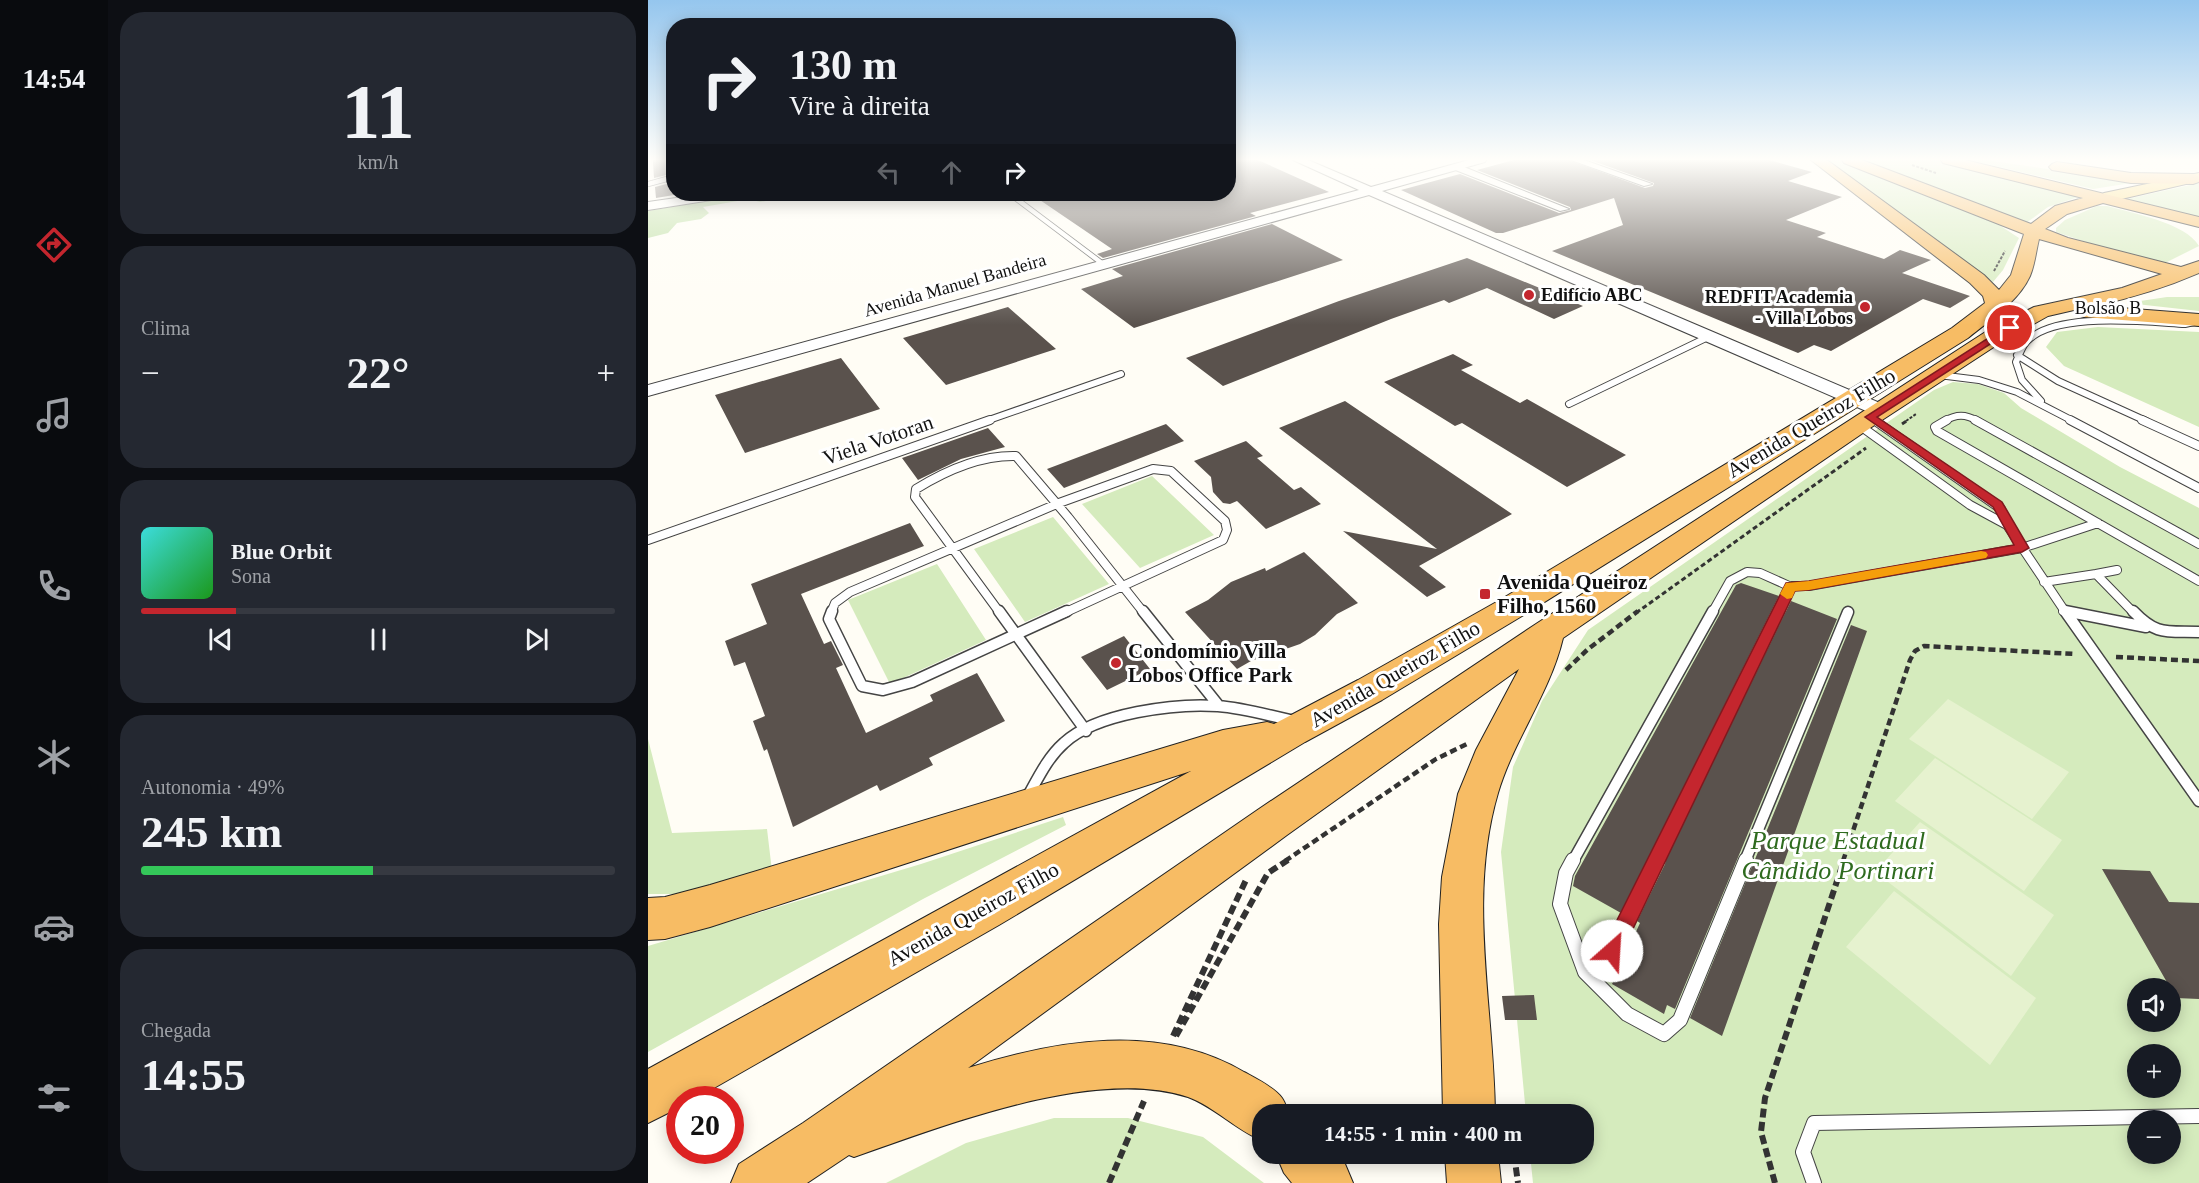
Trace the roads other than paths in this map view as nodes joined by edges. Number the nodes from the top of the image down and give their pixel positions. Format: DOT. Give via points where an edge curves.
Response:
graph roads {
  1 [pos="1038,215"];
  2 [pos="1279,215"];
  3 [pos="1428,215"];
  4 [pos="1892,215"];
  5 [pos="1991,215"];
  6 [pos="2051,215"];
  7 [pos="2164,215"];
  8 [pos="2172,215"];
  9 [pos="2199,222"];
  10 [pos="2199,231"];
  11 [pos="2034,232"];
  12 [pos="1103,264"];
  13 [pos="2194,273"];
  14 [pos="1996,305"];
  15 [pos="2041,311"];
  16 [pos="2199,320"];
  17 [pos="1708,337"];
  18 [pos="2017,355"];
  19 [pos="1121,375"];
  20 [pos="1936,375"];
  21 [pos="648,391"];
  22 [pos="1569,404"];
  23 [pos="2045,405"];
  24 [pos="1868,418"];
  25 [pos="2199,446"];
  26 [pos="2199,488"];
  27 [pos="1059,503"];
  28 [pos="2098,523"];
  29 [pos="2007,525"];
  30 [pos="648,540"];
  31 [pos="2199,544"];
  32 [pos="2022,548"];
  33 [pos="953,549"];
  34 [pos="2117,570"];
  35 [pos="2096,574"];
  36 [pos="2199,581"];
  37 [pos="2044,582"];
  38 [pos="1122,586"];
  39 [pos="1791,586"];
  40 [pos="2063,611"];
  41 [pos="1848,612"];
  42 [pos="2148,627"];
  43 [pos="1548,632"];
  44 [pos="2199,632"];
  45 [pos="1015,634"];
  46 [pos="1219,706"];
  47 [pos="1301,728"];
  48 [pos="1086,731"];
  49 [pos="2199,801"];
  50 [pos="1022,807"];
  51 [pos="648,920"];
  52 [pos="1585,972"];
  53 [pos="648,1097"];
  54 [pos="1469,1104"];
  55 [pos="1252,1107"];
  56 [pos="2199,1116"];
  57 [pos="822,1142"];
  58 [pos="1311,1164"];
  59 [pos="1473,1164"];
  60 [pos="758,1183"];
  61 [pos="1326,1183"];
  62 [pos="1474,1183"];
  63 [pos="1814,1183"];
  1 -- 12 [label="lane"];
  2 -- 12 [label="street, Avenida Manuel Bandeira"];
  3 -- 17 [label="street"];
  4 -- 14 [label="highway" via="1977,279 1992,294"];
  5 -- 11 [label="highway"];
  6 -- 11 [label="highway"];
  7 -- 10 [label="highway"];
  8 -- 9 [label="highway"];
  11 -- 13 [label="highway" via="2095,252"];
  11 -- 14 [label="highway, Avenida Queiroz Filho" via="2020,276"];
  12 -- 21 [label="street, Avenida Manuel Bandeira"];
  13 -- 15 [label="highway, Avenida Queiroz Filho" via="2127,293"];
  14 -- 24 [label="highway, Avenida Queiroz Filho"];
  15 -- 16 [label="highway"];
  15 -- 20 [label="highway, Avenida Queiroz Filho"];
  16 -- 18 [label="lane, Bolsão B" via="2185,324 2070,321 2038,334"];
  17 -- 22 [label="lane"];
  17 -- 24 [label="street"];
  18 -- 23 [label="lane" via="2016,367 2022,380"];
  18 -- 25 [label="lane" via="2058,381"];
  19 -- 30 [label="lane, Viela Votoran"];
  20 -- 23 [label="lane" via="1997,385"];
  20 -- 24 [label="highway, Avenida Queiroz Filho"];
  23 -- 26 [label="lane"];
  24 -- 29 [label="lane" via="1970,505"];
  24 -- 29 [label="lane" via="1998,505"];
  24 -- 43 [label="highway, Avenida Queiroz Filho"];
  24 -- 47 [label="highway, Avenida Queiroz Filho" via="1511,608"];
  27 -- 33 [label="lane"];
  27 -- 33 [label="lane" via="1016,456 995,456 927,481 916,489 915,497"];
  27 -- 38 [label="lane"];
  27 -- 38 [label="lane" via="1153,468 1171,471 1225,521 1223,540"];
  28 -- 31 [label="lane" via="1935,427 1955,415 1968,416"];
  28 -- 32 [label="lane"];
  28 -- 36 [label="lane"];
  29 -- 32 [label="lane"];
  32 -- 37 [label="lane"];
  32 -- 39 [label="lane"];
  33 -- 45 [label="lane"];
  33 -- 45 [label="lane" via="850,592 835,603 829,619 862,686 883,690 912,682"];
  34 -- 35 [label="lane"];
  35 -- 37 [label="lane"];
  35 -- 42 [label="lane"];
  37 -- 40 [label="lane"];
  38 -- 45 [label="lane"];
  38 -- 46 [label="lane"];
  39 -- 52 [label="lane" via="1612,951"];
  39 -- 52 [label="lane" via="1762,572 1740,573 1730,581 1566,873 1560,904"];
  40 -- 42 [label="lane"];
  40 -- 49 [label="lane"];
  41 -- 52 [label="lane" via="1680,1020 1664,1034 1627,1014"];
  42 -- 44 [label="lane"];
  43 -- 54 [label="highway" via="1540,662 1495,750 1478,794 1463,877 1461,924"];
  43 -- 57 [label="highway, Avenida Queiroz Filho"];
  45 -- 48 [label="lane"];
  46 -- 47 [label="lane"];
  46 -- 48 [label="lane" via="1170,707 1115,719"];
  47 -- 50 [label="highway" via="1222,745"];
  47 -- 53 [label="highway, Avenida Queiroz Filho"];
  48 -- 50 [label="lane" via="1071,737 1048,761"];
  50 -- 51 [label="highway" via="710,906"];
  55 -- 57 [label="highway" via="1186,1072 1108,1066 1033,1075"];
  56 -- 63 [label="lane" via="1814,1123 1803,1152"];
  57 -- 60 [label="highway, Avenida Queiroz Filho"];
  58 -- 61 [label="highway"];
  59 -- 62 [label="highway"];
}
